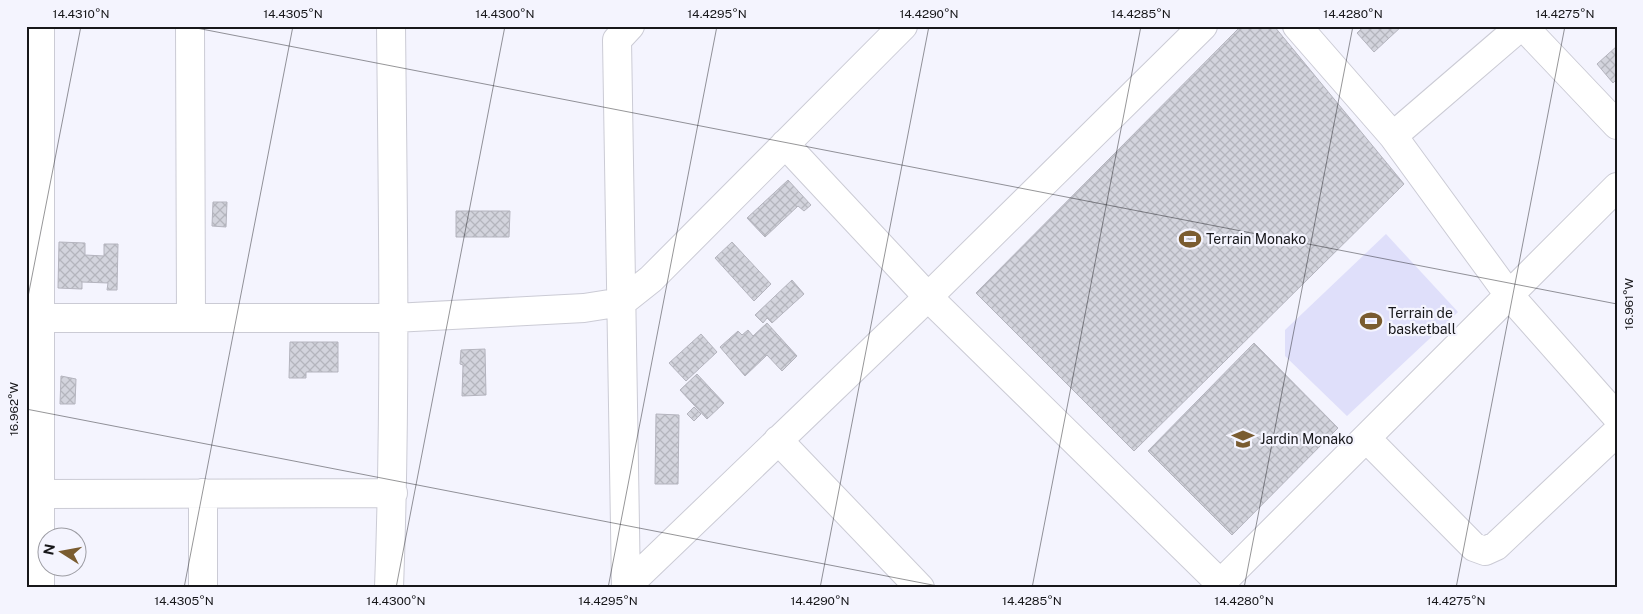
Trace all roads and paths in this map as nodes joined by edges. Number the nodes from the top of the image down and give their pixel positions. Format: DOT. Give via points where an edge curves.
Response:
graph roads {
  1 [pos="40,26"];
  2 [pos="190,26"];
  3 [pos="392,26"];
  4 [pos="903,26"];
  5 [pos="1203,26"];
  6 [pos="1297,26"];
  7 [pos="1522,26"];
  8 [pos="622,31"];
  9 [pos="1617,126"];
  10 [pos="1393,136"];
  11 [pos="786,144"];
  12 [pos="33,153"];
  13 [pos="1617,187"];
  14 [pos="1509,295"];
  15 [pos="928,297"];
  16 [pos="622,302"];
  17 [pos="33,318"];
  18 [pos="191,318"];
  19 [pos="394,318"];
  20 [pos="1617,417"];
  21 [pos="1617,432"];
  22 [pos="1366,438"];
  23 [pos="778,440"];
  24 [pos="203,493"];
  25 [pos="393,493"];
  26 [pos="40,494"];
  27 [pos="914,586"];
  28 [pos="1221,586"];
  29 [pos="626,587"];
  30 [pos="40,588"];
  31 [pos="203,588"];
  32 [pos="389,588"];
  1 -- 12 [label="street"];
  2 -- 18 [label="street"];
  3 -- 19 [label="street"];
  4 -- 11 [label="street"];
  5 -- 15 [label="street"];
  6 -- 10 [label="street"];
  7 -- 9 [label="street"];
  7 -- 10 [label="street"];
  8 -- 16 [label="street"];
  10 -- 14 [label="street"];
  11 -- 15 [label="street"];
  11 -- 16 [label="street" via="651,280"];
  12 -- 17 [label="street"];
  13 -- 14 [label="street"];
  14 -- 20 [label="street"];
  14 -- 22 [label="street"];
  15 -- 23 [label="street"];
  15 -- 28 [label="street"];
  16 -- 19 [label="street" via="584,308"];
  16 -- 29 [label="street"];
  17 -- 18 [label="street"];
  17 -- 26 [label="street"];
  18 -- 19 [label="street"];
  19 -- 25 [label="street"];
  21 -- 22 [label="street" via="1496,546 1486,551 1474,547"];
  22 -- 28 [label="street"];
  23 -- 27 [label="street"];
  23 -- 29 [label="street"];
  24 -- 25 [label="street"];
  24 -- 26 [label="street"];
  24 -- 31 [label="street"];
  25 -- 32 [label="street"];
  26 -- 30 [label="street"];
}
